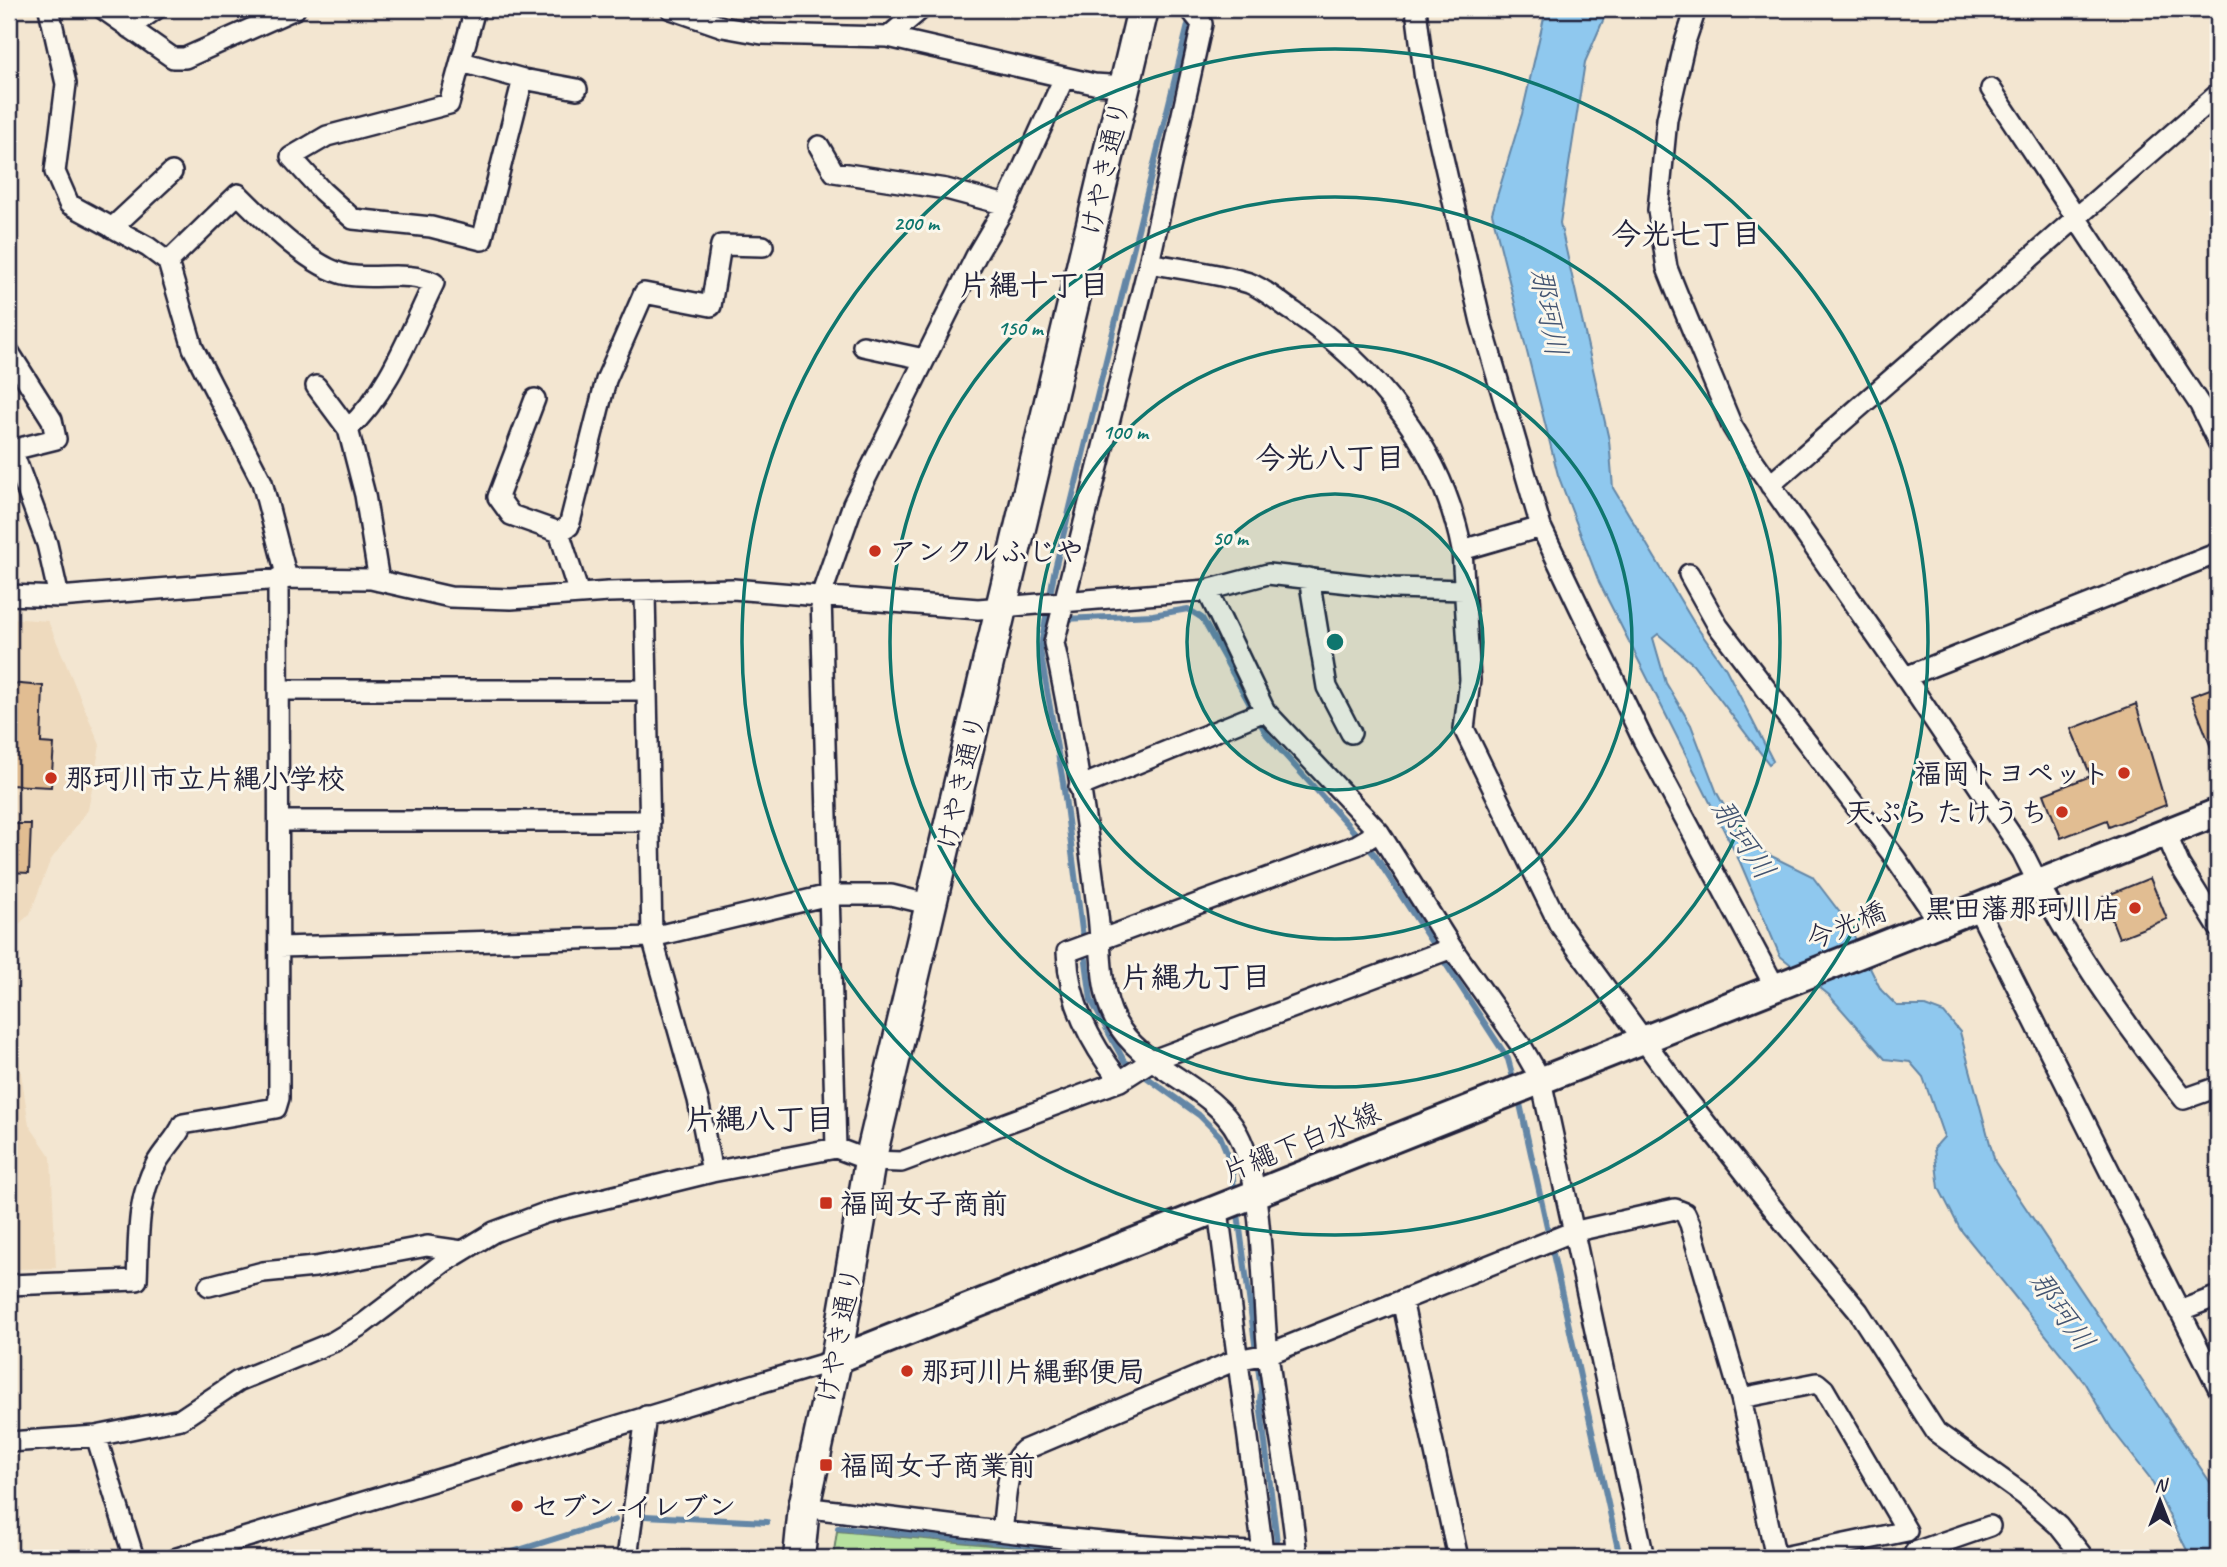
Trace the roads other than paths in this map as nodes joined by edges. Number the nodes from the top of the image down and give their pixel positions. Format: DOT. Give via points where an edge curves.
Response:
graph roads {
  1 [pos="49,9"];
  2 [pos="103,9"];
  3 [pos="156,9"];
  4 [pos="295,9"];
  5 [pos="475,9"];
  6 [pos="671,9"];
  7 [pos="921,9"];
  8 [pos="1143,9"];
  9 [pos="1416,9"];
  10 [pos="1696,9"];
  11 [pos="1196,16"];
  12 [pos="130,28"];
  13 [pos="888,37"];
  14 [pos="461,62"];
  15 [pos="1064,78"];
  16 [pos="523,79"];
  17 [pos="1125,86"];
  18 [pos="577,89"];
  19 [pos="1991,89"];
  20 [pos="2218,94"];
  21 [pos="819,146"];
  22 [pos="172,172"];
  23 [pos="1006,205"];
  24 [pos="2076,218"];
  25 [pos="112,228"];
  26 [pos="763,246"];
  27 [pos="168,262"];
  28 [pos="1149,263"];
  29 [pos="863,346"];
  30 [pos="9,352"];
  31 [pos="924,359"];
  32 [pos="316,386"];
  33 [pos="535,399"];
  34 [pos="348,429"];
  35 [pos="2218,442"];
  36 [pos="10,451"];
  37 [pos="1770,485"];
  38 [pos="1541,527"];
  39 [pos="558,532"];
  40 [pos="1462,550"];
  41 [pos="2218,553"];
  42 [pos="1689,574"];
  43 [pos="282,578"];
  44 [pos="1309,578"];
  45 [pos="379,581"];
  46 [pos="1207,590"];
  47 [pos="1464,590"];
  48 [pos="645,593"];
  49 [pos="579,594"];
  50 [pos="9,595"];
  51 [pos="821,596"];
  52 [pos="60,597"];
  53 [pos="1066,603"];
  54 [pos="1003,608"];
  55 [pos="1905,677"];
  56 [pos="279,690"];
  57 [pos="647,690"];
  58 [pos="1265,711"];
  59 [pos="1351,733"];
  60 [pos="1079,787"];
  61 [pos="2218,812"];
  62 [pos="279,821"];
  63 [pos="650,821"];
  64 [pos="1379,832"];
  65 [pos="2166,833"];
  66 [pos="2037,883"];
  67 [pos="829,895"];
  68 [pos="932,905"];
  69 [pos="1977,907"];
  70 [pos="1932,925"];
  71 [pos="2218,927"];
  72 [pos="652,937"];
  73 [pos="1100,942"];
  74 [pos="279,947"];
  75 [pos="1452,948"];
  76 [pos="1783,984"];
  77 [pos="1643,1039"];
  78 [pos="1153,1060"];
  79 [pos="1541,1080"];
  80 [pos="1120,1081"];
  81 [pos="2218,1087"];
  82 [pos="836,1149"];
  83 [pos="870,1161"];
  84 [pos="712,1172"];
  85 [pos="1255,1193"];
  86 [pos="1219,1210"];
  87 [pos="1572,1232"];
  88 [pos="461,1251"];
  89 [pos="9,1285"];
  90 [pos="209,1286"];
  91 [pos="2218,1296"];
  92 [pos="1402,1300"];
  93 [pos="2179,1311"];
  94 [pos="1268,1354"];
  95 [pos="836,1360"];
  96 [pos="1236,1360"];
  97 [pos="2218,1387"];
  98 [pos="1741,1398"];
  99 [pos="646,1416"];
  100 [pos="96,1436"];
  101 [pos="9,1442"];
  102 [pos="804,1507"];
  103 [pos="1990,1527"];
  104 [pos="1002,1531"];
  105 [pos="1907,1531"];
  106 [pos="1263,1552"];
  107 [pos="1297,1555"];
  108 [pos="1916,1555"];
  109 [pos="134,1558"];
  110 [pos="177,1558"];
  111 [pos="627,1558"];
  112 [pos="799,1558"];
  113 [pos="1458,1558"];
  114 [pos="1644,1558"];
  115 [pos="1777,1558"];
  116 [pos="2084,1558"];
  1 -- 25 [label="street" via="64,73 55,172 58,184 69,204"];
  2 -- 12 [label="street"];
  3 -- 12 [label="street"];
  4 -- 12 [label="street" via="185,58 173,58"];
  5 -- 14 [label="street"];
  6 -- 13 [label="street" via="723,27 762,34"];
  7 -- 13 [label="street"];
  8 -- 17 [label="highway, けやき通り"];
  9 -- 38 [label="street" via="1425,80 1481,322"];
  10 -- 37 [label="street" via="1668,112 1658,209 1667,268 1732,426"];
  11 -- 28 [label="street"];
  13 -- 15 [label="street"];
  14 -- 16 [label="street"];
  14 -- 16 [label="street" via="449,104 327,136 291,157 354,219 432,227 482,240"];
  15 -- 17 [label="street"];
  15 -- 23 [label="street"];
  16 -- 18 [label="street"];
  17 -- 54 [label="highway, けやき通り"];
  19 -- 24 [label="street"];
  20 -- 24 [label="street"];
  21 -- 23 [label="street" via="834,172 947,189"];
  22 -- 25 [label="street"];
  23 -- 31 [label="street"];
  24 -- 35 [label="street" via="2200,405"];
  24 -- 37 [label="street"];
  25 -- 27 [label="street"];
  26 -- 39 [label="street" via="721,245 711,306 644,293 606,380 569,526"];
  27 -- 34 [label="street" via="238,194 301,250 330,269 346,275 413,276 434,283 381,388"];
  27 -- 43 [label="street" via="193,348 265,490"];
  28 -- 40 [label="street" via="1251,284 1318,328 1354,359 1429,452"];
  28 -- 53 [label="street"];
  29 -- 31 [label="street"];
  30 -- 36 [label="street" via="52,420 56,439"];
  31 -- 51 [label="street" via="853,504"];
  32 -- 34 [label="street"];
  33 -- 39 [label="street" via="498,497 511,515"];
  34 -- 45 [label="street"];
  36 -- 52 [label="street" via="44,535"];
  37 -- 55 [label="street"];
  38 -- 40 [label="street"];
  38 -- 76 [label="street" via="1654,762"];
  39 -- 49 [label="street"];
  40 -- 47 [label="street"];
  41 -- 55 [label="street"];
  42 -- 70 [label="street" via="1718,626 1896,859"];
  43 -- 45 [label="street"];
  43 -- 52 [label="street"];
  43 -- 56 [label="street"];
  44 -- 46 [label="street" via="1268,574"];
  44 -- 47 [label="street"];
  44 -- 59 [label="street" via="1324,674"];
  45 -- 49 [label="street" via="450,597"];
  46 -- 53 [label="street"];
  46 -- 58 [label="street"];
  47 -- 77 [label="street" via="1469,680 1464,729 1559,924"];
  48 -- 49 [label="street"];
  48 -- 51 [label="street" via="733,589"];
  48 -- 57 [label="street"];
  50 -- 52 [label="street"];
  51 -- 54 [label="street"];
  51 -- 67 [label="street"];
  53 -- 54 [label="street"];
  53 -- 60 [label="street" via="1054,643"];
  54 -- 68 [label="highway, けやき通り"];
  55 -- 66 [label="street" via="2022,851"];
  56 -- 57 [label="street"];
  56 -- 62 [label="street"];
  57 -- 63 [label="street"];
  58 -- 60 [label="street"];
  58 -- 64 [label="street"];
  60 -- 73 [label="street"];
  61 -- 65 [label="main road"];
  62 -- 63 [label="street"];
  62 -- 74 [label="street"];
  63 -- 72 [label="street"];
  64 -- 73 [label="street" via="1357,845"];
  64 -- 75 [label="street"];
  65 -- 66 [label="main road"];
  65 -- 71 [label="street" via="2179,864"];
  66 -- 69 [label="main road"];
  66 -- 81 [label="street" via="2112,1002 2183,1100"];
  67 -- 68 [label="street" via="891,895"];
  67 -- 72 [label="street"];
  67 -- 82 [label="street"];
  68 -- 83 [label="highway, けやき通り"];
  69 -- 70 [label="main road"];
  69 -- 93 [label="street"];
  70 -- 76 [label="main road, 今光橋"];
  72 -- 74 [label="street"];
  72 -- 84 [label="street" via="698,1100"];
  73 -- 78 [label="street" via="1115,1020"];
  73 -- 80 [label="street" via="1067,952 1068,973 1084,1029"];
  74 -- 89 [label="street" via="276,1108 183,1124 160,1156 144,1192 138,1216 137,1280"];
  75 -- 78 [label="street"];
  75 -- 79 [label="street"];
  76 -- 77 [label="main road, 片繩下白水線"];
  77 -- 79 [label="main road, 片繩下白水線"];
  77 -- 116 [label="street" via="1786,1226 1858,1311 1936,1432 2024,1495 2058,1525"];
  78 -- 80 [label="street"];
  78 -- 85 [label="street" via="1224,1114 1238,1134"];
  79 -- 85 [label="main road, 片繩下白水線"];
  79 -- 87 [label="street"];
  80 -- 83 [label="street" via="901,1162"];
  82 -- 83 [label="street"];
  82 -- 84 [label="street"];
  83 -- 95 [label="highway, けやき通り"];
  84 -- 88 [label="street" via="513,1223"];
  85 -- 86 [label="main road, 片繩下白水線"];
  85 -- 94 [label="street"];
  86 -- 95 [label="main road, 片繩下白水線"];
  86 -- 96 [label="street"];
  87 -- 92 [label="street"];
  87 -- 98 [label="street" via="1675,1209 1685,1213"];
  87 -- 114 [label="street"];
  88 -- 90 [label="street" via="427,1247 263,1272"];
  88 -- 100 [label="street" via="333,1342 238,1381 181,1419"];
  91 -- 93 [label="street"];
  92 -- 94 [label="street"];
  92 -- 113 [label="street"];
  93 -- 97 [label="street"];
  94 -- 96 [label="street"];
  94 -- 107 [label="street"];
  95 -- 99 [label="street"];
  95 -- 102 [label="highway, けやき通り"];
  96 -- 104 [label="street" via="1024,1450 1016,1457 1011,1475"];
  96 -- 106 [label="street"];
  98 -- 105 [label="street" via="1817,1383"];
  98 -- 115 [label="street"];
  99 -- 110 [label="street"];
  99 -- 111 [label="street"];
  100 -- 101 [label="street"];
  100 -- 109 [label="street"];
  102 -- 104 [label="street"];
  102 -- 112 [label="highway, けやき通り"];
  103 -- 108 [label="street"];
  104 -- 106 [label="street"];
  105 -- 108 [label="street"];
  105 -- 115 [label="street"];
  106 -- 107 [label="street"];
}
